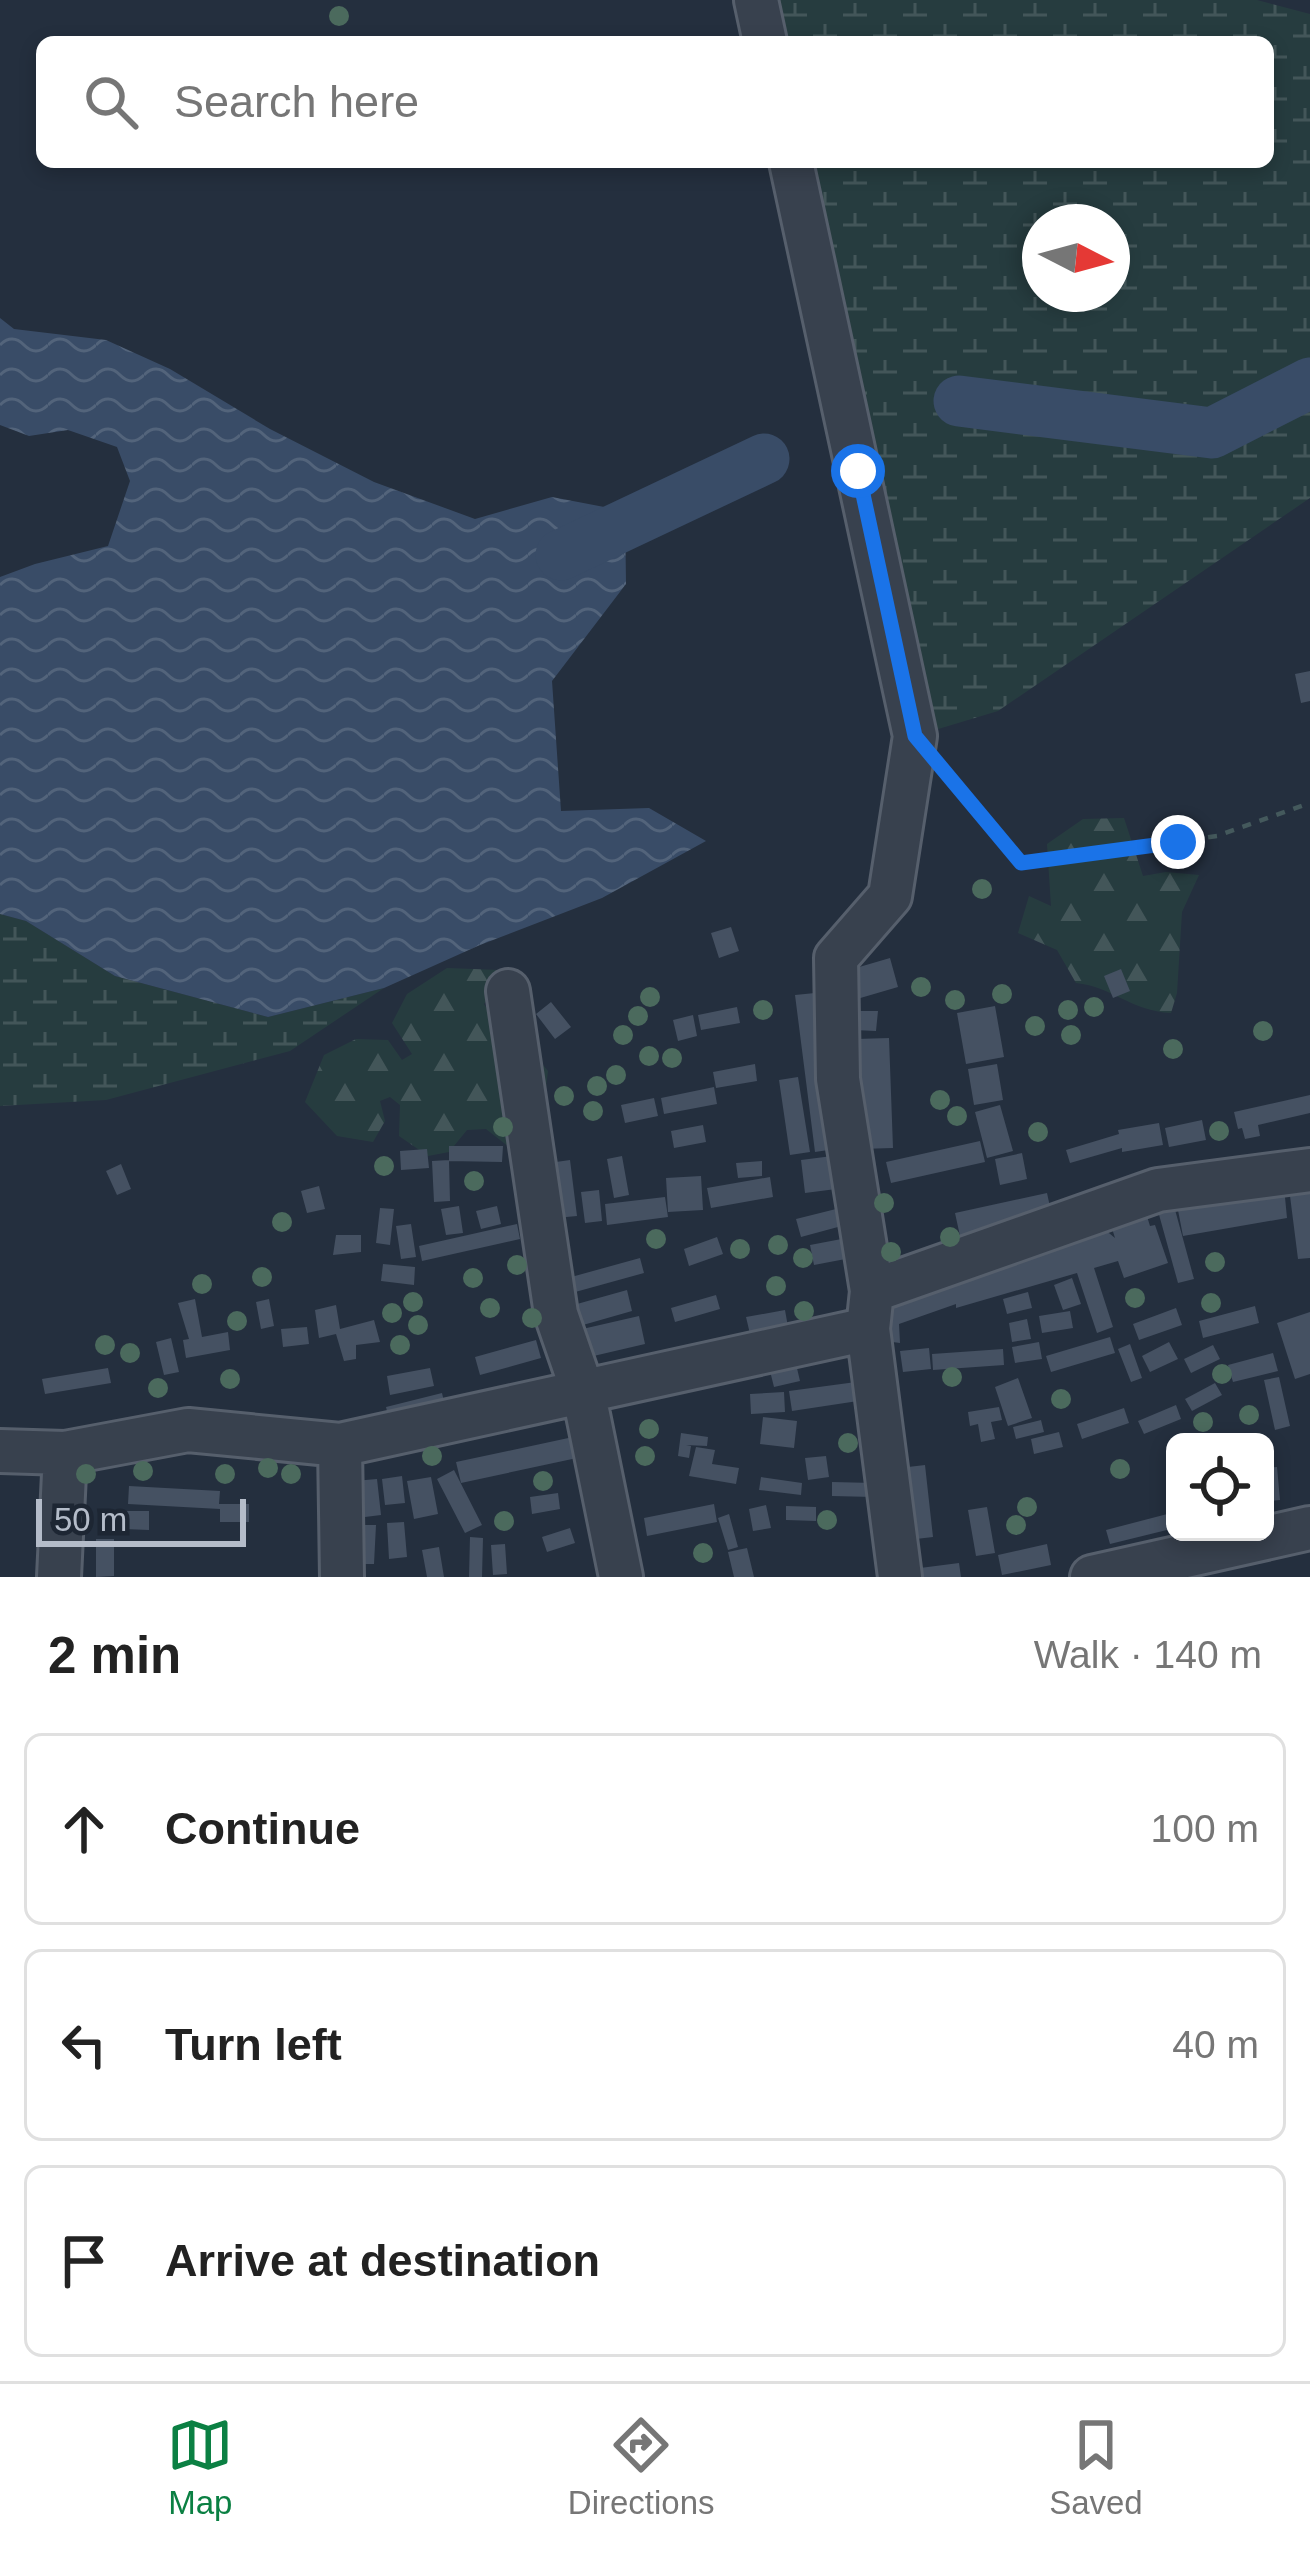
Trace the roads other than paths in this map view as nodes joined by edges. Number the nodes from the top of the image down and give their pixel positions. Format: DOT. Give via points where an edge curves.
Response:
graph roads {
  1 [pos="756,0"];
  2 [pos="764,36"];
  3 [pos="792,168"];
  4 [pos="508,991"];
  5 [pos="1310,1170"];
  6 [pos="870,1310"];
  7 [pos="584,1395"];
  8 [pos="340,1445"];
  9 [pos="0,1451"];
  10 [pos="65,1453"];
  11 [pos="1310,1528"];
  12 [pos="59,1577"];
  13 [pos="342,1577"];
  14 [pos="620,1577"];
  15 [pos="900,1577"];
  16 [pos="1092,1577"];
  1 -- 2 [label="street"];
  3 -- 6 [label="street" via="915,736 890,896 836,958 838,1079"];
  4 -- 7 [label="street" via="556,1314"];
  5 -- 6 [label="street" via="1158,1190"];
  6 -- 7 [label="street"];
  6 -- 15 [label="street"];
  7 -- 8 [label="street"];
  7 -- 14 [label="street"];
  8 -- 10 [label="street" via="188,1430"];
  8 -- 13 [label="street"];
  9 -- 10 [label="street"];
  10 -- 12 [label="street"];
  11 -- 16 [label="street"];
}
